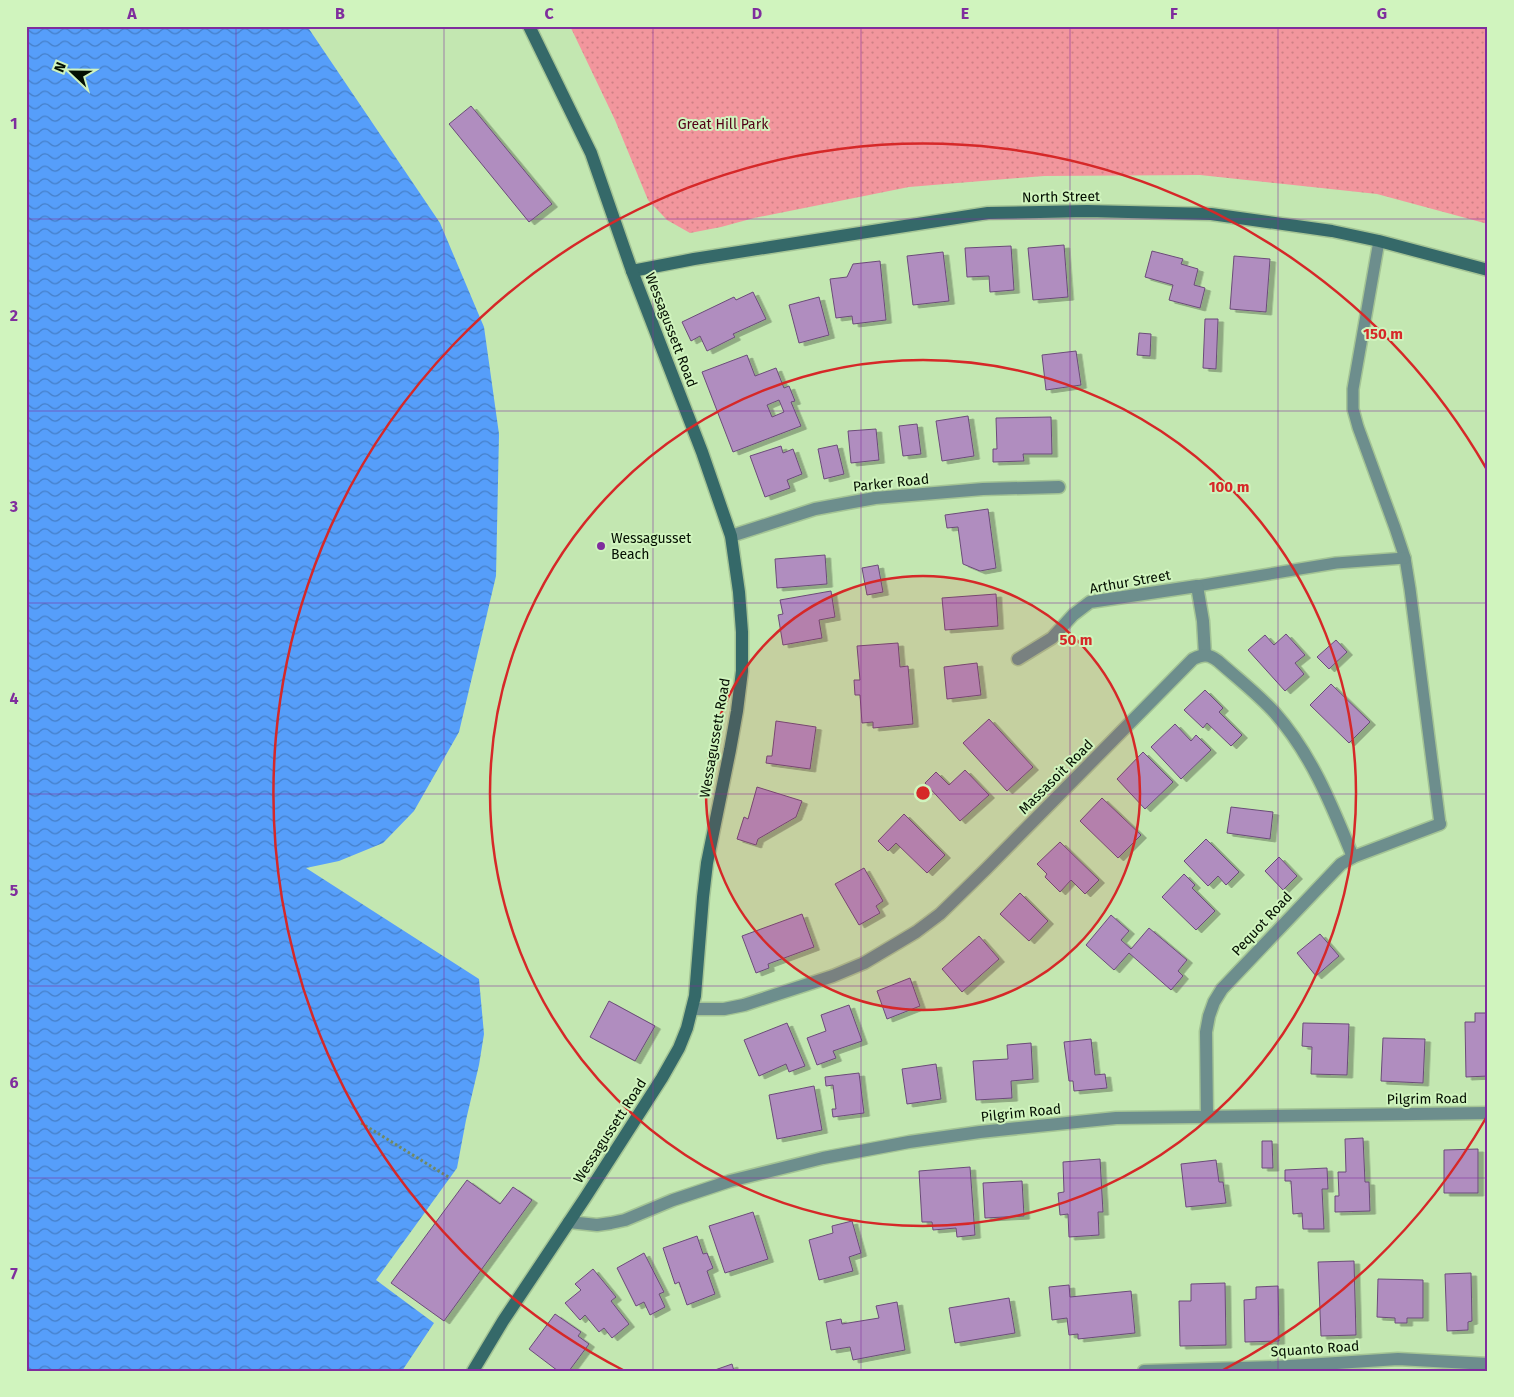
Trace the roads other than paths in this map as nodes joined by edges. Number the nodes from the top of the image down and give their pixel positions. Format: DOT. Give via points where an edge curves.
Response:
graph roads {
  1 [pos="529,26"];
  2 [pos="1379,241"];
  3 [pos="1488,270"];
  4 [pos="632,271"];
  5 [pos="1059,487"];
  6 [pos="731,536"];
  7 [pos="1405,558"];
  8 [pos="1197,586"];
  9 [pos="1205,655"];
  10 [pos="1018,659"];
  11 [pos="1440,824"];
  12 [pos="1353,857"];
  13 [pos="692,1009"];
  14 [pos="1488,1113"];
  15 [pos="1207,1116"];
  16 [pos="569,1222"];
  17 [pos="1488,1364"];
  18 [pos="473,1371"];
  19 [pos="1144,1371"];
  1 -- 4 [label="street, Wessagussett Road" via="591,153"];
  2 -- 3 [label="street, North Street"];
  2 -- 4 [label="street, North Street" via="1211,214 988,213"];
  2 -- 7 [label="lane" via="1353,388 1353,409"];
  4 -- 6 [label="street, Wessagussett Road"];
  5 -- 6 [label="street, Parker Road" via="983,489 875,498 815,510"];
  6 -- 13 [label="street, Wessagussett Road" via="739,592 742,671 732,740 707,863"];
  7 -- 8 [label="lane" via="1336,564"];
  7 -- 11 [label="lane"];
  8 -- 9 [label="street"];
  8 -- 10 [label="street, Arthur Street" via="1090,602 1052,638"];
  9 -- 12 [label="street" via="1212,656 1262,700 1302,749 1332,803"];
  9 -- 13 [label="street, Massasoit Road" via="1193,659 986,869 940,914 916,932 864,963 833,976 744,1005"];
  11 -- 12 [label="street, Pequot Road"];
  12 -- 15 [label="street, Pequot Road" via="1332,873 1222,989 1214,1002 1206,1032"];
  13 -- 16 [label="street, Wessagussett Road" via="679,1048 662,1078"];
  14 -- 15 [label="street, Pilgrim Road"];
  15 -- 16 [label="street, Pilgrim Road" via="1116,1118 909,1142 823,1158 730,1181 625,1220 597,1225"];
  16 -- 18 [label="street, Wessagussett Road"];
  17 -- 19 [label="street, Squanto Road" via="1398,1359"];
}
